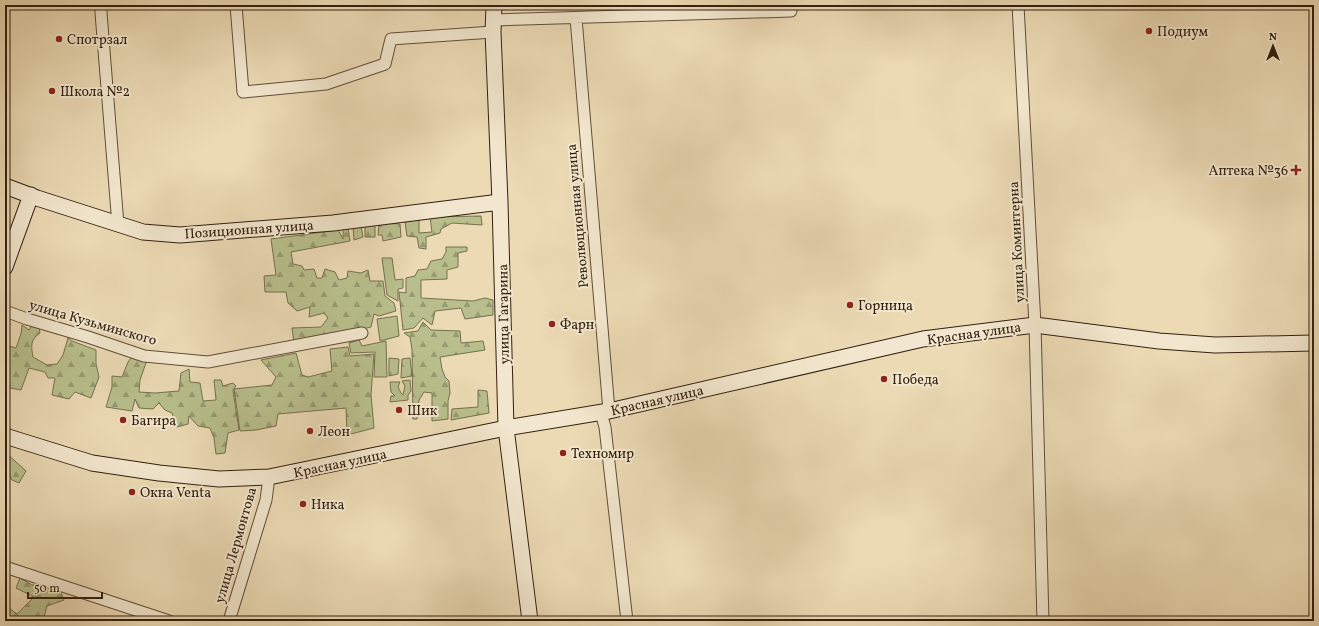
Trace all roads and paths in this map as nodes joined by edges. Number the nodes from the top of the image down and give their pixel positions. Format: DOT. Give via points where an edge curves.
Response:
graph roads {
  1 [pos="101,5"];
  2 [pos="236,5"];
  3 [pos="494,5"];
  4 [pos="1018,5"];
  5 [pos="791,11"];
  6 [pos="576,18"];
  7 [pos="493,26"];
  8 [pos="5,186"];
  9 [pos="31,195"];
  10 [pos="500,202"];
  11 [pos="118,225"];
  12 [pos="5,267"];
  13 [pos="5,311"];
  14 [pos="1035,325"];
  15 [pos="362,333"];
  16 [pos="1314,343"];
  17 [pos="605,412"];
  18 [pos="506,428"];
  19 [pos="5,436"];
  20 [pos="269,478"];
  21 [pos="5,567"];
  22 [pos="169,621"];
  23 [pos="229,621"];
  24 [pos="530,621"];
  25 [pos="627,621"];
  26 [pos="1043,621"];
  1 -- 11 [label="street"];
  2 -- 7 [label="street" via="243,92 326,84 385,64 391,39"];
  3 -- 7 [label="main road, улица Гагарина"];
  4 -- 14 [label="street, улица Коминтерна"];
  5 -- 6 [label="street"];
  6 -- 7 [label="street"];
  6 -- 17 [label="street, Революционная улица"];
  7 -- 10 [label="main road, улица Гагарина"];
  8 -- 9 [label="main road, Позиционная улица"];
  9 -- 11 [label="main road, Позиционная улица"];
  9 -- 12 [label="main road"];
  10 -- 11 [label="main road, Позиционная улица" via="333,223 180,235 142,232"];
  10 -- 18 [label="main road, улица Гагарина"];
  13 -- 15 [label="street, улица Кузьминского" via="144,356 208,362"];
  14 -- 16 [label="main road, Красная улица" via="1159,341 1215,345"];
  14 -- 17 [label="main road, Красная улица" via="923,340"];
  14 -- 26 [label="street, улица Коминтерна"];
  17 -- 18 [label="main road, Красная улица"];
  17 -- 25 [label="street, Революционная улица"];
  18 -- 20 [label="main road, Красная улица"];
  18 -- 24 [label="main road, улица Гагарина"];
  19 -- 20 [label="main road, Красная улица" via="92,463 218,479"];
  20 -- 23 [label="street, улица Лермонтова" via="266,500"];
  21 -- 22 [label="street"];
}
